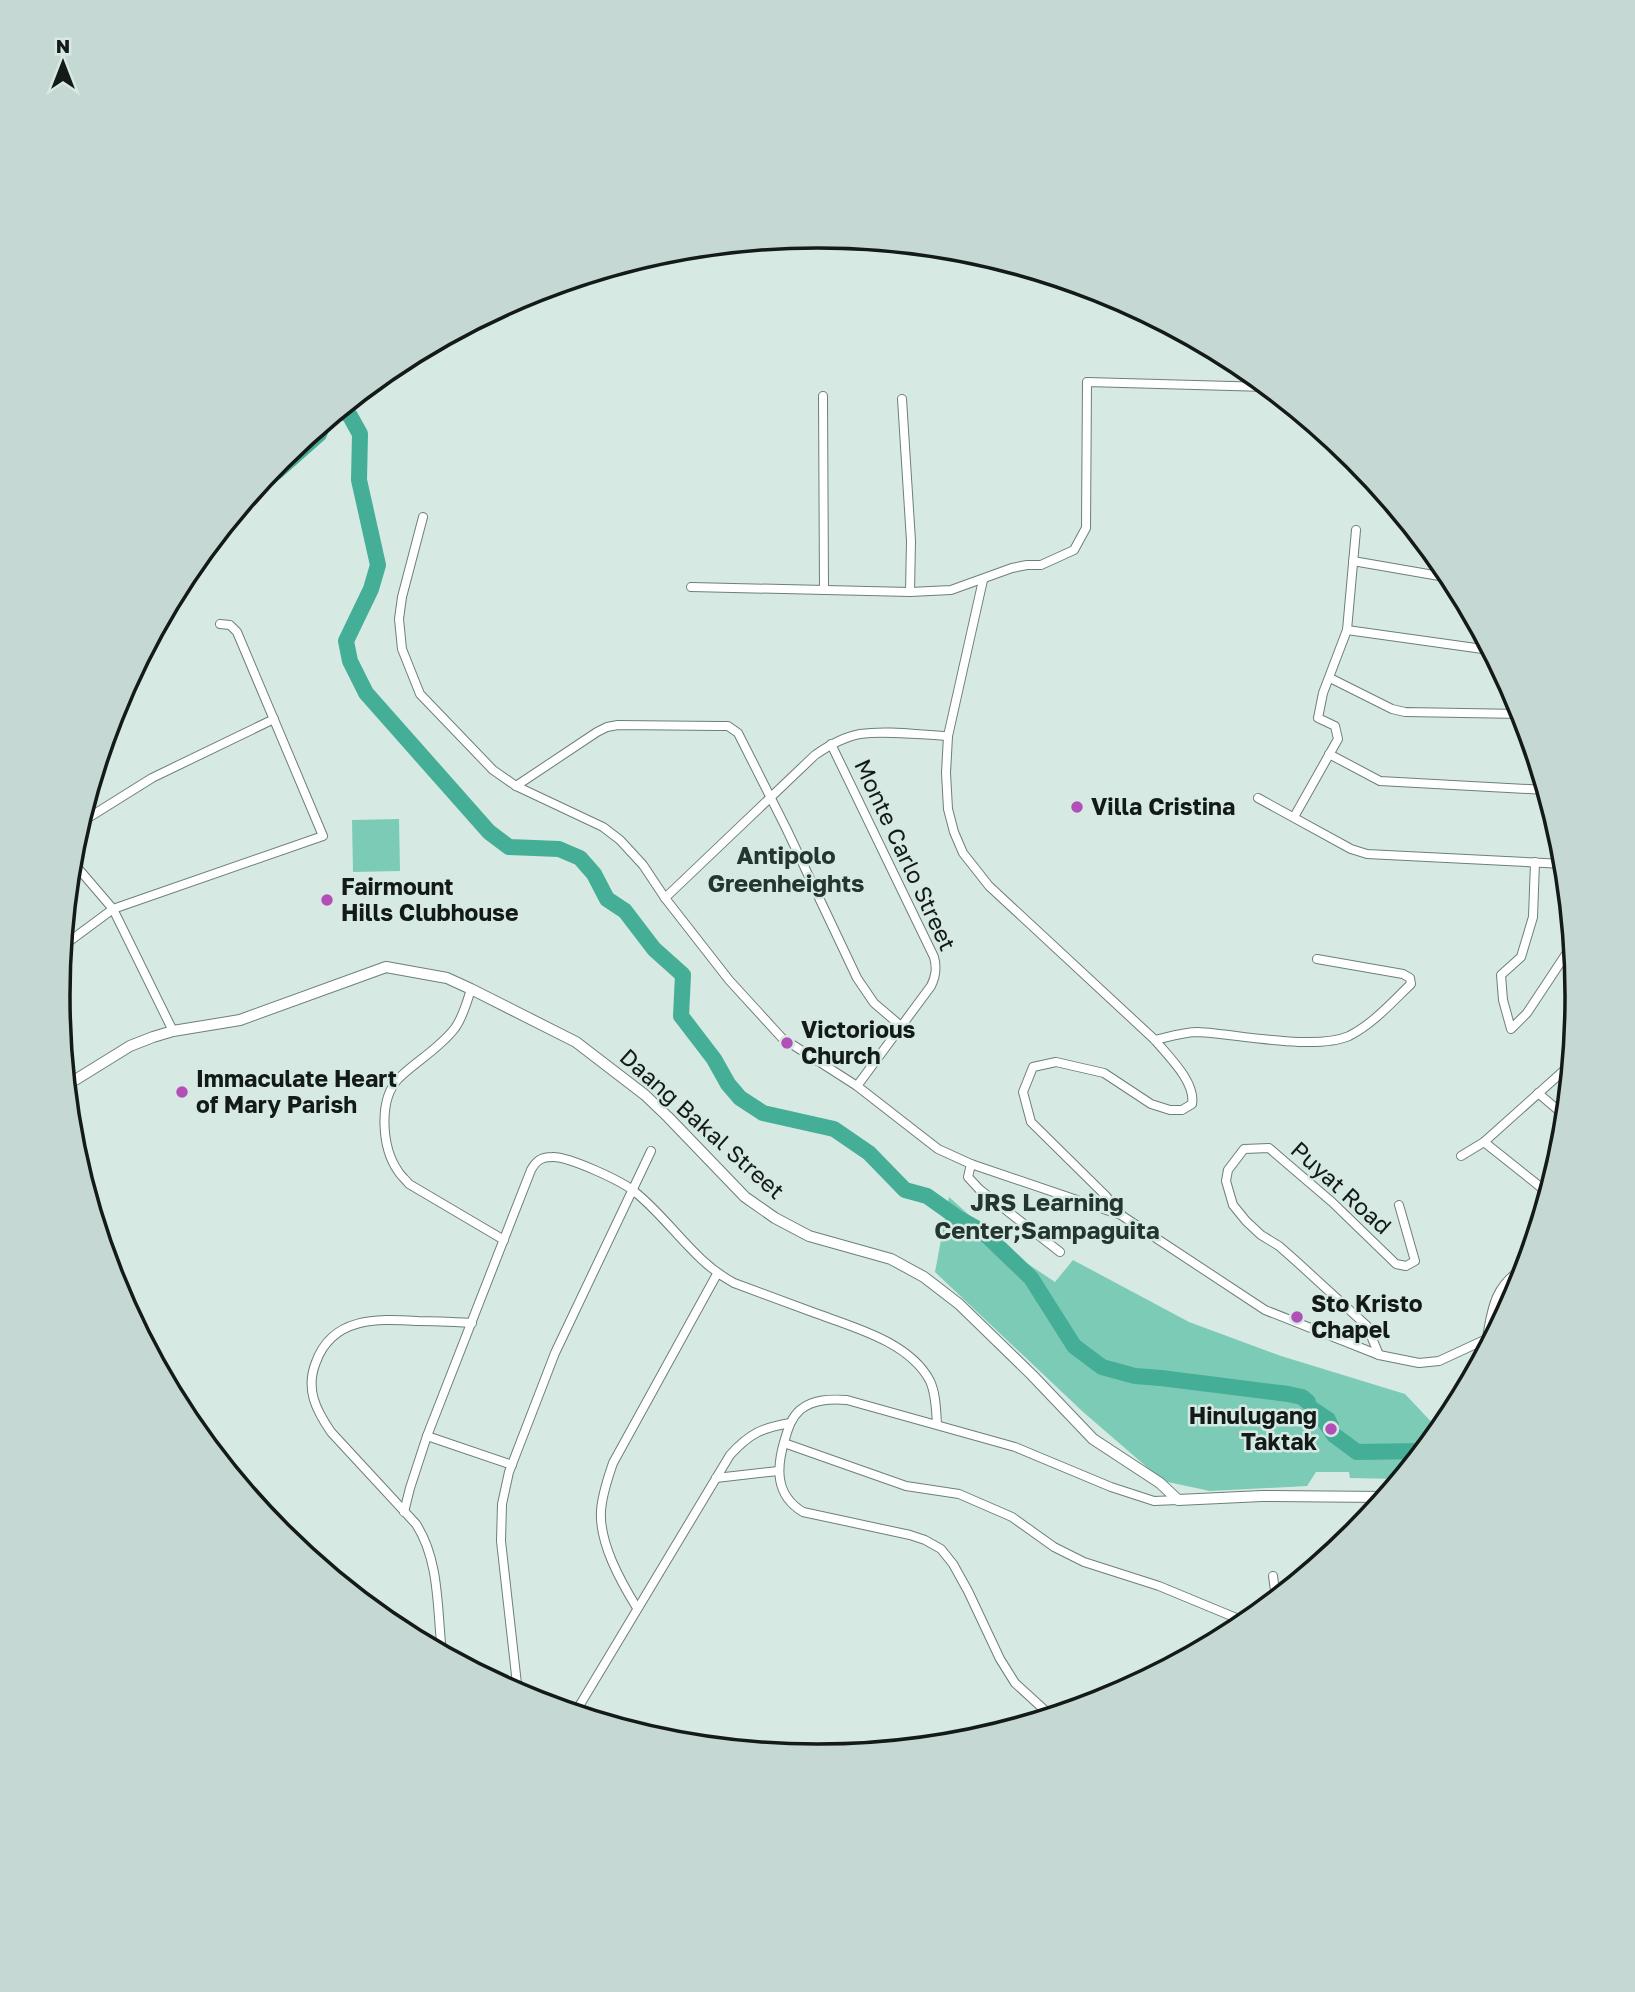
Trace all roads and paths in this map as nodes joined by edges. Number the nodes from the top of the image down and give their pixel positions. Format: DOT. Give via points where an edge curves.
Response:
graph roads {
  1 [pos="1250,387"];
  2 [pos="823,396"];
  3 [pos="902,399"];
  4 [pos="423,517"];
  5 [pos="1356,530"];
  6 [pos="1353,561"];
  7 [pos="1435,575"];
  8 [pos="983,580"];
  9 [pos="691,587"];
  10 [pos="824,590"];
  11 [pos="910,592"];
  12 [pos="220,624"];
  13 [pos="1347,629"];
  14 [pos="1479,648"];
  15 [pos="1330,678"];
  16 [pos="1509,714"];
  17 [pos="274,719"];
  18 [pos="948,736"];
  19 [pos="831,744"];
  20 [pos="1329,754"];
  21 [pos="516,786"];
  22 [pos="1536,789"];
  23 [pos="1258,797"];
  24 [pos="770,799"];
  25 [pos="92,814"];
  26 [pos="1294,817"];
  27 [pos="1535,862"];
  28 [pos="1553,863"];
  29 [pos="80,871"];
  30 [pos="665,898"];
  31 [pos="113,909"];
  32 [pos="73,939"];
  33 [pos="1563,958"];
  34 [pos="1317,959"];
  35 [pos="471,989"];
  36 [pos="901,1026"];
  37 [pos="173,1031"];
  38 [pos="1155,1040"];
  39 [pos="1561,1073"];
  40 [pos="75,1080"];
  41 [pos="857,1086"];
  42 [pos="1538,1093"];
  43 [pos="1557,1109"];
  44 [pos="1484,1142"];
  45 [pos="651,1151"];
  46 [pos="1461,1156"];
  47 [pos="971,1164"];
  48 [pos="1540,1187"];
  49 [pos="633,1190"];
  50 [pos="1399,1205"];
  51 [pos="1121,1215"];
  52 [pos="504,1240"];
  53 [pos="1060,1252"];
  54 [pos="717,1274"];
  55 [pos="1509,1279"];
  56 [pos="1490,1322"];
  57 [pos="472,1323"];
  58 [pos="1480,1342"];
  59 [pos="1379,1355"];
  60 [pos="790,1423"];
  61 [pos="937,1424"];
  62 [pos="428,1436"];
  63 [pos="784,1443"];
  64 [pos="512,1465"];
  65 [pos="778,1471"];
  66 [pos="716,1478"];
  67 [pos="1373,1496"];
  68 [pos="1178,1500"];
  69 [pos="404,1512"];
  70 [pos="1273,1576"];
  71 [pos="1275,1588"];
  72 [pos="637,1608"];
  73 [pos="1234,1617"];
  74 [pos="441,1641"];
  75 [pos="517,1680"];
  76 [pos="580,1705"];
  77 [pos="1043,1708"];
  1 -- 8 [label="street" via="1087,382 1086,528 1074,550 1041,565 1012,568"];
  2 -- 10 [label="street"];
  3 -- 11 [label="street"];
  4 -- 21 [label="street" via="402,597 402,649 420,694 493,770"];
  5 -- 6 [label="street"];
  6 -- 7 [label="street"];
  6 -- 13 [label="street"];
  8 -- 11 [label="street" via="951,590"];
  8 -- 18 [label="street"];
  9 -- 10 [label="street"];
  10 -- 11 [label="street"];
  12 -- 17 [label="street" via="237,632"];
  13 -- 14 [label="street"];
  13 -- 15 [label="street"];
  15 -- 16 [label="street" via="1405,712"];
  15 -- 20 [label="street" via="1318,718 1337,730 1338,739"];
  17 -- 25 [label="street" via="152,778"];
  17 -- 31 [label="street" via="323,836"];
  18 -- 19 [label="street" via="858,734"];
  18 -- 38 [label="street" via="948,809 963,853 989,886"];
  19 -- 24 [label="street"];
  19 -- 36 [label="street, Monte Carlo Street" via="936,965 931,986"];
  20 -- 22 [label="street" via="1380,781"];
  20 -- 26 [label="street"];
  21 -- 24 [label="street" via="607,727 729,726 738,733"];
  21 -- 30 [label="street" via="603,827 643,865"];
  23 -- 26 [label="street"];
  24 -- 30 [label="street"];
  24 -- 36 [label="street" via="857,978 874,1003"];
  26 -- 27 [label="street" via="1367,854"];
  27 -- 28 [label="street"];
  27 -- 33 [label="street" via="1533,917 1521,957 1501,975 1511,1028 1527,1013"];
  29 -- 31 [label="street"];
  30 -- 41 [label="street" via="782,1038"];
  31 -- 32 [label="street"];
  31 -- 37 [label="street"];
  34 -- 38 [label="street" via="1404,974 1412,984 1366,1027 1325,1042 1194,1032"];
  35 -- 37 [label="street, Daang Bakal Street" via="447,978 386,967 240,1020"];
  35 -- 52 [label="street" via="456,1027 396,1082 388,1095 386,1132 397,1170 409,1184"];
  35 -- 68 [label="street, Daang Bakal Street" via="576,1042 645,1095 745,1197 775,1218 809,1236 891,1259 924,1278 968,1313 1094,1439 1160,1482"];
  36 -- 41 [label="street, Monte Carlo Street"];
  37 -- 40 [label="street, Daang Bakal Street" via="130,1046"];
  38 -- 51 [label="street" via="1191,1087 1192,1104 1182,1110 1151,1104 1104,1073 1056,1062 1033,1067 1023,1092 1031,1122"];
  39 -- 42 [label="street"];
  41 -- 47 [label="street" via="938,1149"];
  42 -- 43 [label="street"];
  42 -- 44 [label="street"];
  44 -- 46 [label="street"];
  44 -- 48 [label="street"];
  45 -- 49 [label="street"];
  47 -- 51 [label="street"];
  47 -- 53 [label="street" via="968,1177 979,1189"];
  49 -- 52 [label="street" via="561,1158 540,1159 531,1170"];
  49 -- 54 [label="street"];
  49 -- 64 [label="street" via="555,1353"];
  50 -- 59 [label="street, Puyat Road" via="1415,1261 1406,1266 1396,1264 1269,1148 1244,1149 1227,1170 1233,1205 1246,1221 1367,1326"];
  51 -- 59 [label="street" via="1265,1310"];
  52 -- 57 [label="street"];
  54 -- 61 [label="street" via="865,1331 901,1351 929,1380"];
  54 -- 72 [label="street" via="613,1463 604,1489 604,1537"];
  55 -- 56 [label="street" via="1501,1287"];
  57 -- 62 [label="street"];
  57 -- 69 [label="street" via="368,1320 337,1333 317,1357 310,1386 320,1417"];
  58 -- 59 [label="street" via="1439,1362"];
  60 -- 61 [label="street" via="807,1405 847,1399"];
  60 -- 63 [label="street"];
  60 -- 66 [label="street" via="764,1428 745,1439"];
  61 -- 68 [label="street" via="1015,1447 1154,1501"];
  62 -- 64 [label="street"];
  62 -- 69 [label="street"];
  63 -- 65 [label="street"];
  63 -- 73 [label="street" via="906,1486 959,1494 1012,1517 1084,1562"];
  64 -- 75 [label="street" via="502,1504 502,1541"];
  65 -- 66 [label="street"];
  65 -- 77 [label="street" via="781,1486 803,1512 910,1535 941,1549 1015,1683"];
  66 -- 72 [label="street"];
  67 -- 68 [label="street"];
  69 -- 74 [label="street" via="429,1549"];
  70 -- 71 [label="street"];
  72 -- 76 [label="street"];
}
